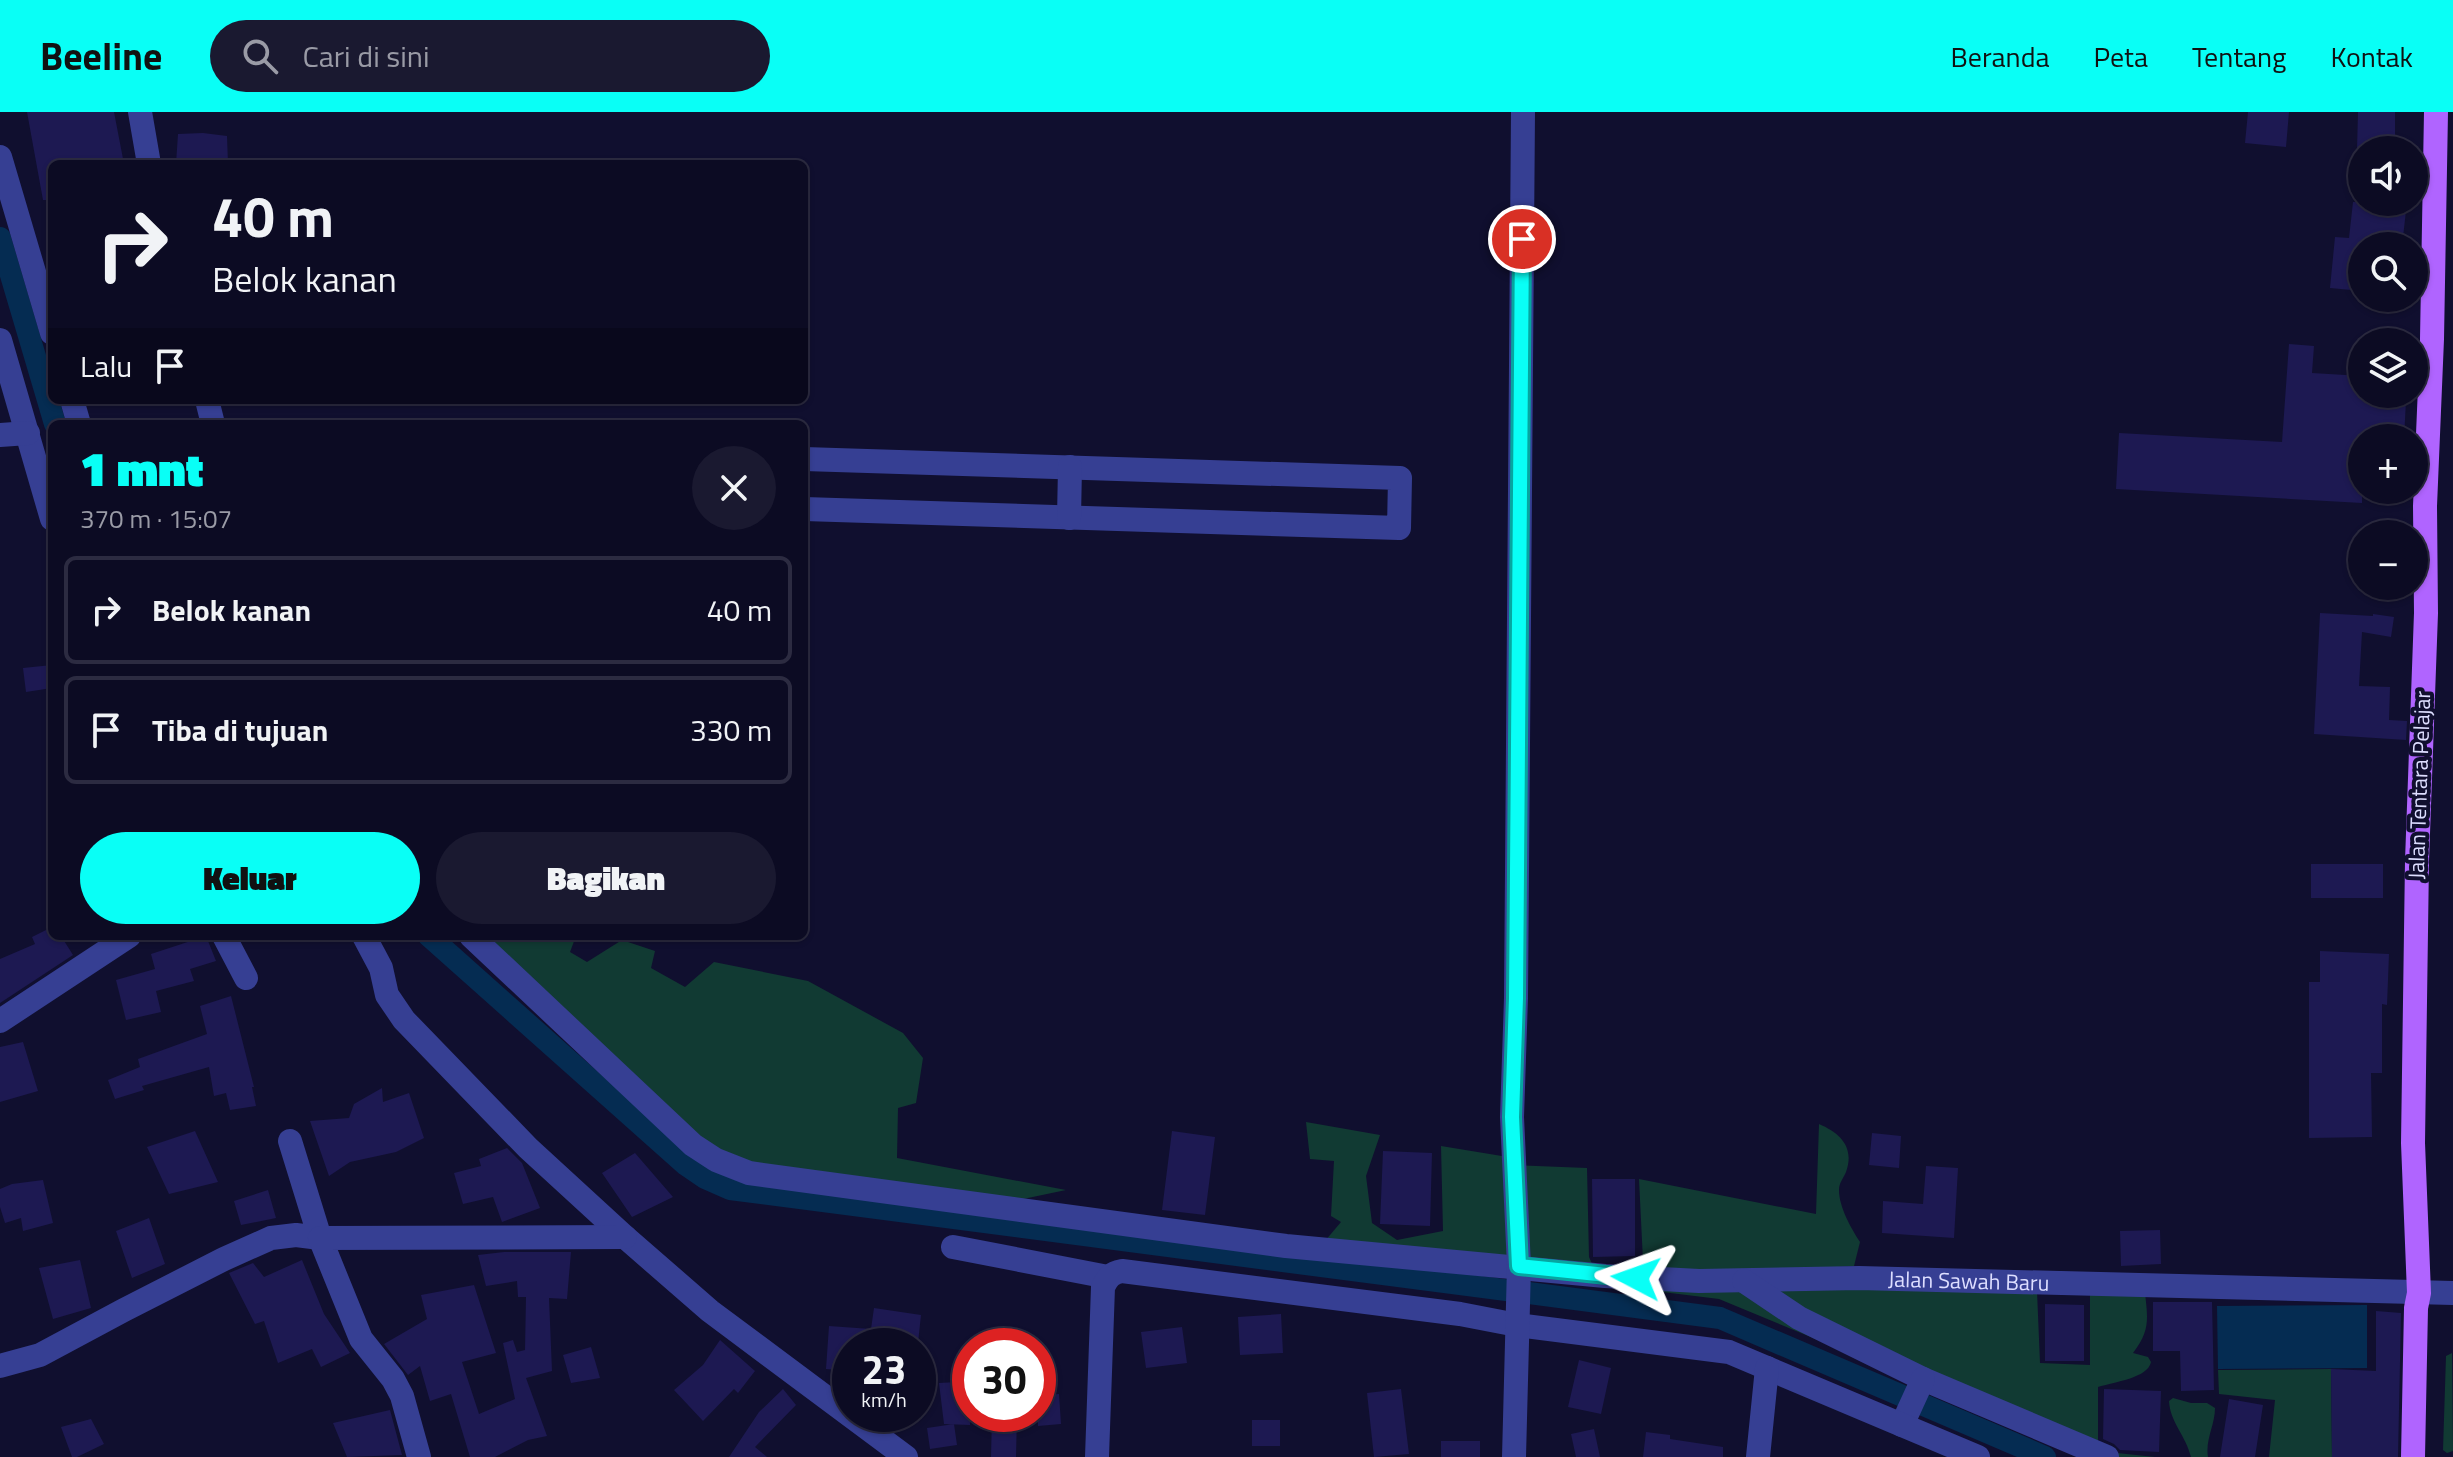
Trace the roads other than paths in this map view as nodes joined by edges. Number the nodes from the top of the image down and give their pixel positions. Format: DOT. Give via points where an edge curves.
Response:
graph roads {
  1 [pos="140,112"];
  2 [pos="1523,112"];
  3 [pos="2436,112"];
  4 [pos="0,157"];
  5 [pos="148,160"];
  6 [pos="48,319"];
  7 [pos="0,340"];
  8 [pos="28,433"];
  9 [pos="0,435"];
  10 [pos="808,459"];
  11 [pos="1070,467"];
  12 [pos="48,505"];
  13 [pos="808,509"];
  14 [pos="1069,518"];
  15 [pos="123,940"];
  16 [pos="226,940"];
  17 [pos="366,940"];
  18 [pos="475,940"];
  19 [pos="246,978"];
  20 [pos="0,1021"];
  21 [pos="290,1141"];
  22 [pos="625,1237"];
  23 [pos="320,1238"];
  24 [pos="953,1247"];
  25 [pos="1518,1274"];
  26 [pos="1108,1277"];
  27 [pos="1744,1281"];
  28 [pos="2419,1293"];
  29 [pos="2453,1293"];
  30 [pos="1517,1319"];
  31 [pos="0,1366"];
  32 [pos="1767,1368"];
  33 [pos="1921,1384"];
  34 [pos="1904,1421"];
  35 [pos="419,1457"];
  36 [pos="906,1457"];
  37 [pos="1097,1457"];
  38 [pos="1514,1457"];
  39 [pos="1758,1457"];
  40 [pos="1978,1457"];
  41 [pos="2107,1457"];
  42 [pos="2413,1457"];
  1 -- 5 [label="street"];
  2 -- 25 [label="street" via="1512,1117"];
  3 -- 28 [label="main road, Jalan Tentara Pelajar" via="2417,846 2413,1143"];
  4 -- 6 [label="street"];
  7 -- 8 [label="street"];
  8 -- 9 [label="street"];
  8 -- 12 [label="street"];
  10 -- 11 [label="street"];
  11 -- 14 [label="street"];
  11 -- 14 [label="street" via="1400,478 1399,528"];
  13 -- 14 [label="street"];
  15 -- 20 [label="street"];
  16 -- 19 [label="street"];
  17 -- 22 [label="street" via="387,995 404,1020 528,1148"];
  18 -- 25 [label="street, Jalan Sawah Baru" via="693,1145 749,1173"];
  21 -- 23 [label="street"];
  22 -- 23 [label="street"];
  22 -- 36 [label="street" via="710,1311"];
  23 -- 31 [label="street" via="271,1238 40,1355"];
  23 -- 35 [label="street" via="361,1339 402,1396"];
  24 -- 26 [label="street"];
  25 -- 27 [label="street, Jalan Sawah Baru"];
  25 -- 30 [label="street"];
  26 -- 30 [label="street" via="1135,1272"];
  26 -- 37 [label="street" via="1103,1287"];
  27 -- 28 [label="street, Jalan Sawah Baru" via="1859,1278"];
  27 -- 33 [label="street" via="1799,1318"];
  28 -- 29 [label="street, Jalan Sawah Baru"];
  28 -- 42 [label="main road, Jalan Tentara Pelajar"];
  30 -- 32 [label="street" via="1729,1352"];
  30 -- 38 [label="street"];
  32 -- 34 [label="street"];
  32 -- 39 [label="street"];
  33 -- 34 [label="street"];
  33 -- 41 [label="street"];
  34 -- 40 [label="street"];
}
